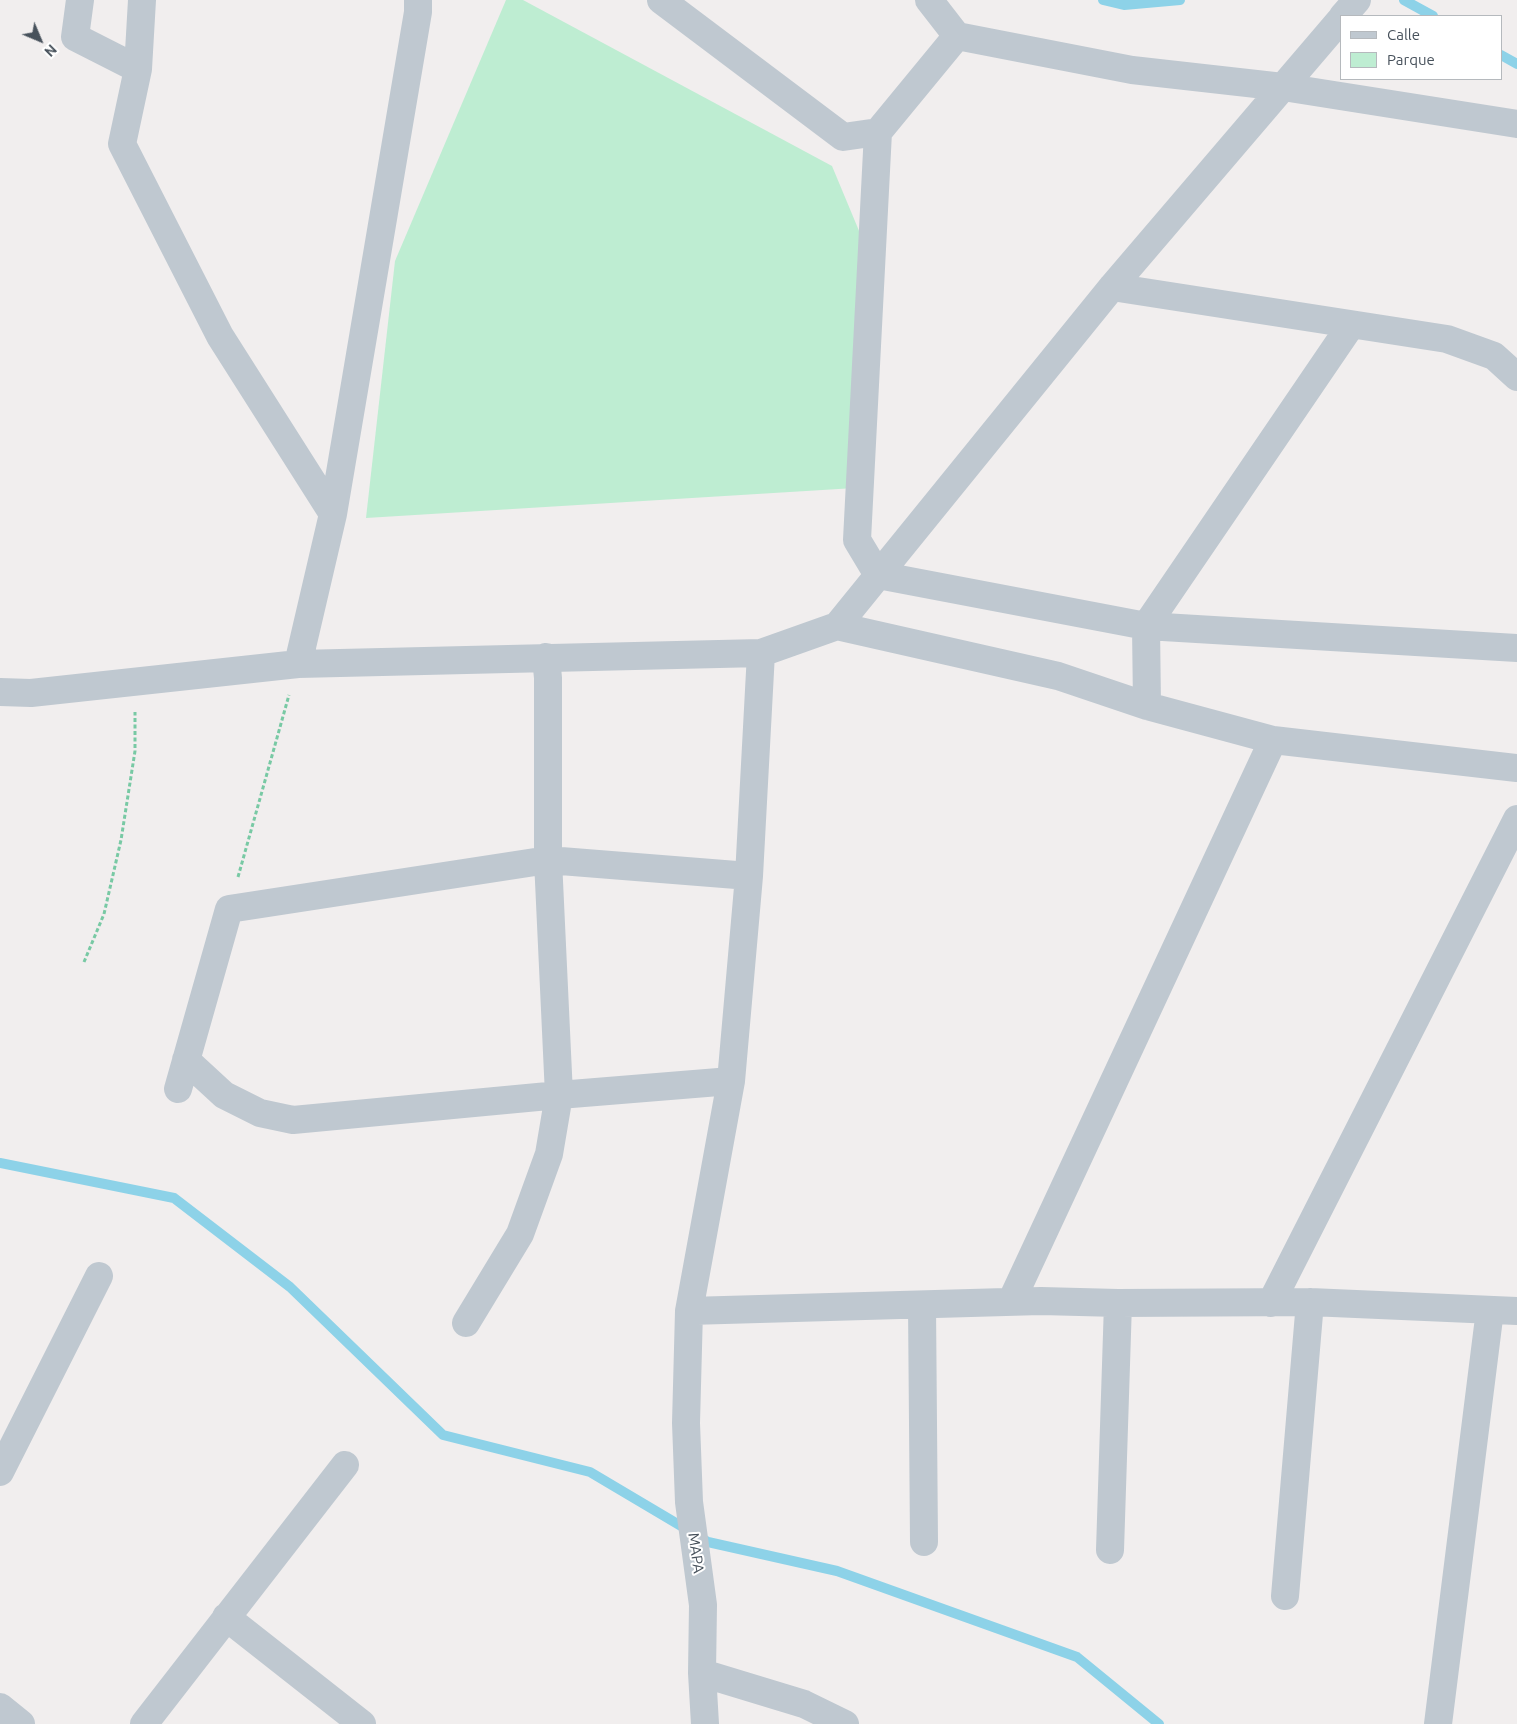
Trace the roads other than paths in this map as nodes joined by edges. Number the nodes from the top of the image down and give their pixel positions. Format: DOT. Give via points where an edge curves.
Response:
graph roads {
  1 [pos="80,0"];
  2 [pos="142,0"];
  3 [pos="418,0"];
  4 [pos="661,0"];
  5 [pos="929,0"];
  6 [pos="1340,20"];
  7 [pos="957,36"];
  8 [pos="138,69"];
  9 [pos="1282,87"];
  10 [pos="1517,124"];
  11 [pos="878,132"];
  12 [pos="1112,287"];
  13 [pos="1351,325"];
  14 [pos="1517,377"];
  15 [pos="333,514"];
  16 [pos="878,575"];
  17 [pos="837,626"];
  18 [pos="1146,626"];
  19 [pos="1517,648"];
  20 [pos="761,653"];
  21 [pos="546,657"];
  22 [pos="298,664"];
  23 [pos="0,692"];
  24 [pos="1147,706"];
  25 [pos="1273,740"];
  26 [pos="1517,768"];
  27 [pos="1517,819"];
  28 [pos="548,860"];
  29 [pos="749,876"];
  30 [pos="186,1060"];
  31 [pos="731,1080"];
  32 [pos="178,1089"];
  33 [pos="559,1095"];
  34 [pos="99,1276"];
  35 [pos="1011,1302"];
  36 [pos="1310,1302"];
  37 [pos="1118,1303"];
  38 [pos="1271,1303"];
  39 [pos="922,1305"];
  40 [pos="1490,1310"];
  41 [pos="1517,1310"];
  42 [pos="689,1311"];
  43 [pos="466,1322"];
  44 [pos="345,1465"];
  45 [pos="0,1472"];
  46 [pos="924,1542"];
  47 [pos="1110,1550"];
  48 [pos="1284,1596"];
  49 [pos="226,1617"];
  50 [pos="702,1673"];
  51 [pos="0,1706"];
  52 [pos="21,1724"];
  53 [pos="144,1724"];
  54 [pos="362,1724"];
  55 [pos="705,1724"];
  56 [pos="845,1724"];
  57 [pos="1438,1724"];
  1 -- 8 [label="street" via="75,37"];
  2 -- 8 [label="street"];
  3 -- 15 [label="street"];
  4 -- 11 [label="street" via="843,137"];
  5 -- 7 [label="street"];
  6 -- 9 [label="street"];
  7 -- 9 [label="street" via="1132,70"];
  7 -- 11 [label="street"];
  8 -- 15 [label="street" via="122,144 220,336"];
  9 -- 10 [label="street"];
  9 -- 12 [label="street"];
  11 -- 16 [label="street" via="857,540"];
  12 -- 13 [label="street"];
  12 -- 16 [label="street"];
  13 -- 14 [label="street" via="1447,339 1494,356"];
  13 -- 18 [label="street"];
  15 -- 22 [label="street"];
  16 -- 17 [label="street"];
  16 -- 18 [label="street"];
  17 -- 20 [label="street"];
  17 -- 24 [label="street" via="1058,676"];
  18 -- 19 [label="street"];
  18 -- 24 [label="street"];
  20 -- 21 [label="street"];
  20 -- 29 [label="street, MAPA"];
  21 -- 22 [label="street"];
  21 -- 28 [label="street"];
  22 -- 23 [label="street" via="31,693"];
  24 -- 25 [label="street"];
  25 -- 26 [label="street"];
  25 -- 35 [label="street"];
  27 -- 38 [label="street"];
  28 -- 29 [label="street"];
  28 -- 30 [label="street" via="229,909"];
  28 -- 33 [label="street"];
  29 -- 31 [label="street, MAPA"];
  30 -- 32 [label="street"];
  30 -- 33 [label="street" via="224,1095 260,1113 293,1120"];
  31 -- 33 [label="street"];
  31 -- 42 [label="street, MAPA"];
  33 -- 43 [label="street" via="549,1154 520,1234"];
  34 -- 45 [label="street"];
  35 -- 37 [label="street"];
  35 -- 39 [label="street"];
  36 -- 38 [label="street"];
  36 -- 40 [label="street"];
  36 -- 48 [label="street"];
  37 -- 38 [label="street"];
  37 -- 47 [label="street"];
  39 -- 42 [label="street"];
  39 -- 46 [label="street"];
  40 -- 41 [label="street"];
  40 -- 57 [label="street"];
  42 -- 50 [label="street, MAPA" via="686,1423 689,1502 703,1605"];
  44 -- 49 [label="street"];
  49 -- 53 [label="street"];
  49 -- 54 [label="street"];
  50 -- 55 [label="street, MAPA"];
  50 -- 56 [label="street" via="804,1704"];
  51 -- 52 [label="street"];
}
